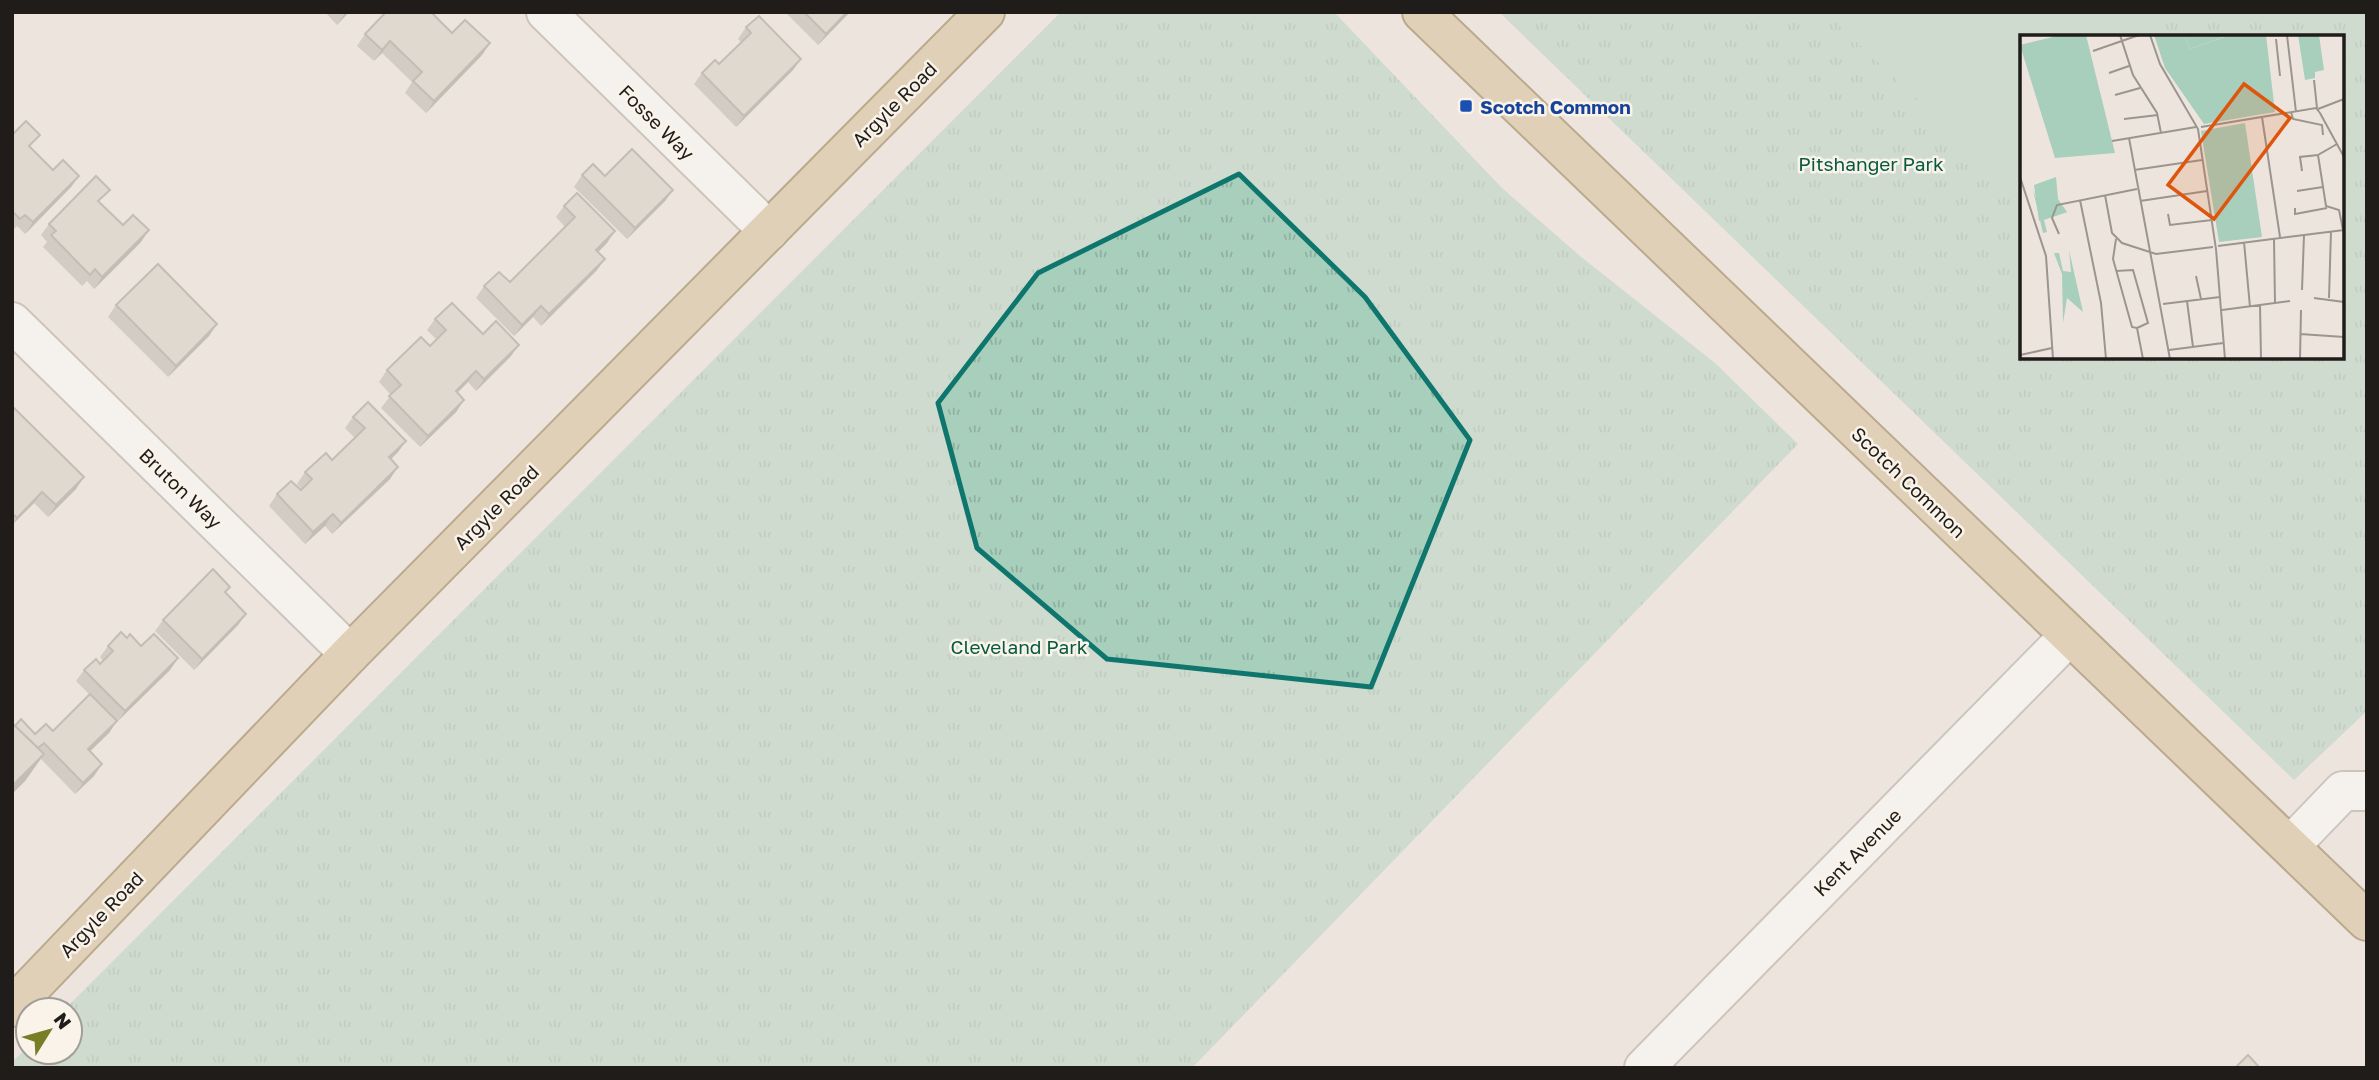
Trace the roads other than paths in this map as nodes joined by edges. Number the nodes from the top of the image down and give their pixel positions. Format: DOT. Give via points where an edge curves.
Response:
graph roads {
  1 [pos="546,12"];
  2 [pos="985,12"];
  3 [pos="1422,12"];
  4 [pos="769,231"];
  5 [pos="12,322"];
  6 [pos="2069,636"];
  7 [pos="350,654"];
  8 [pos="2367,791"];
  9 [pos="2290,846"];
  10 [pos="2367,921"];
  11 [pos="12,1007"];
  12 [pos="1644,1068"];
  1 -- 4 [label="street, Fosse Way"];
  2 -- 4 [label="main road, Argyle Road"];
  3 -- 6 [label="main road, Scotch Common"];
  4 -- 7 [label="main road, Argyle Road"];
  5 -- 7 [label="street, Bruton Way"];
  6 -- 9 [label="main road, Scotch Common"];
  6 -- 12 [label="street, Kent Avenue"];
  7 -- 11 [label="main road, Argyle Road"];
  8 -- 9 [label="street" via="2343,791"];
  9 -- 10 [label="main road, Scotch Common"];
}
